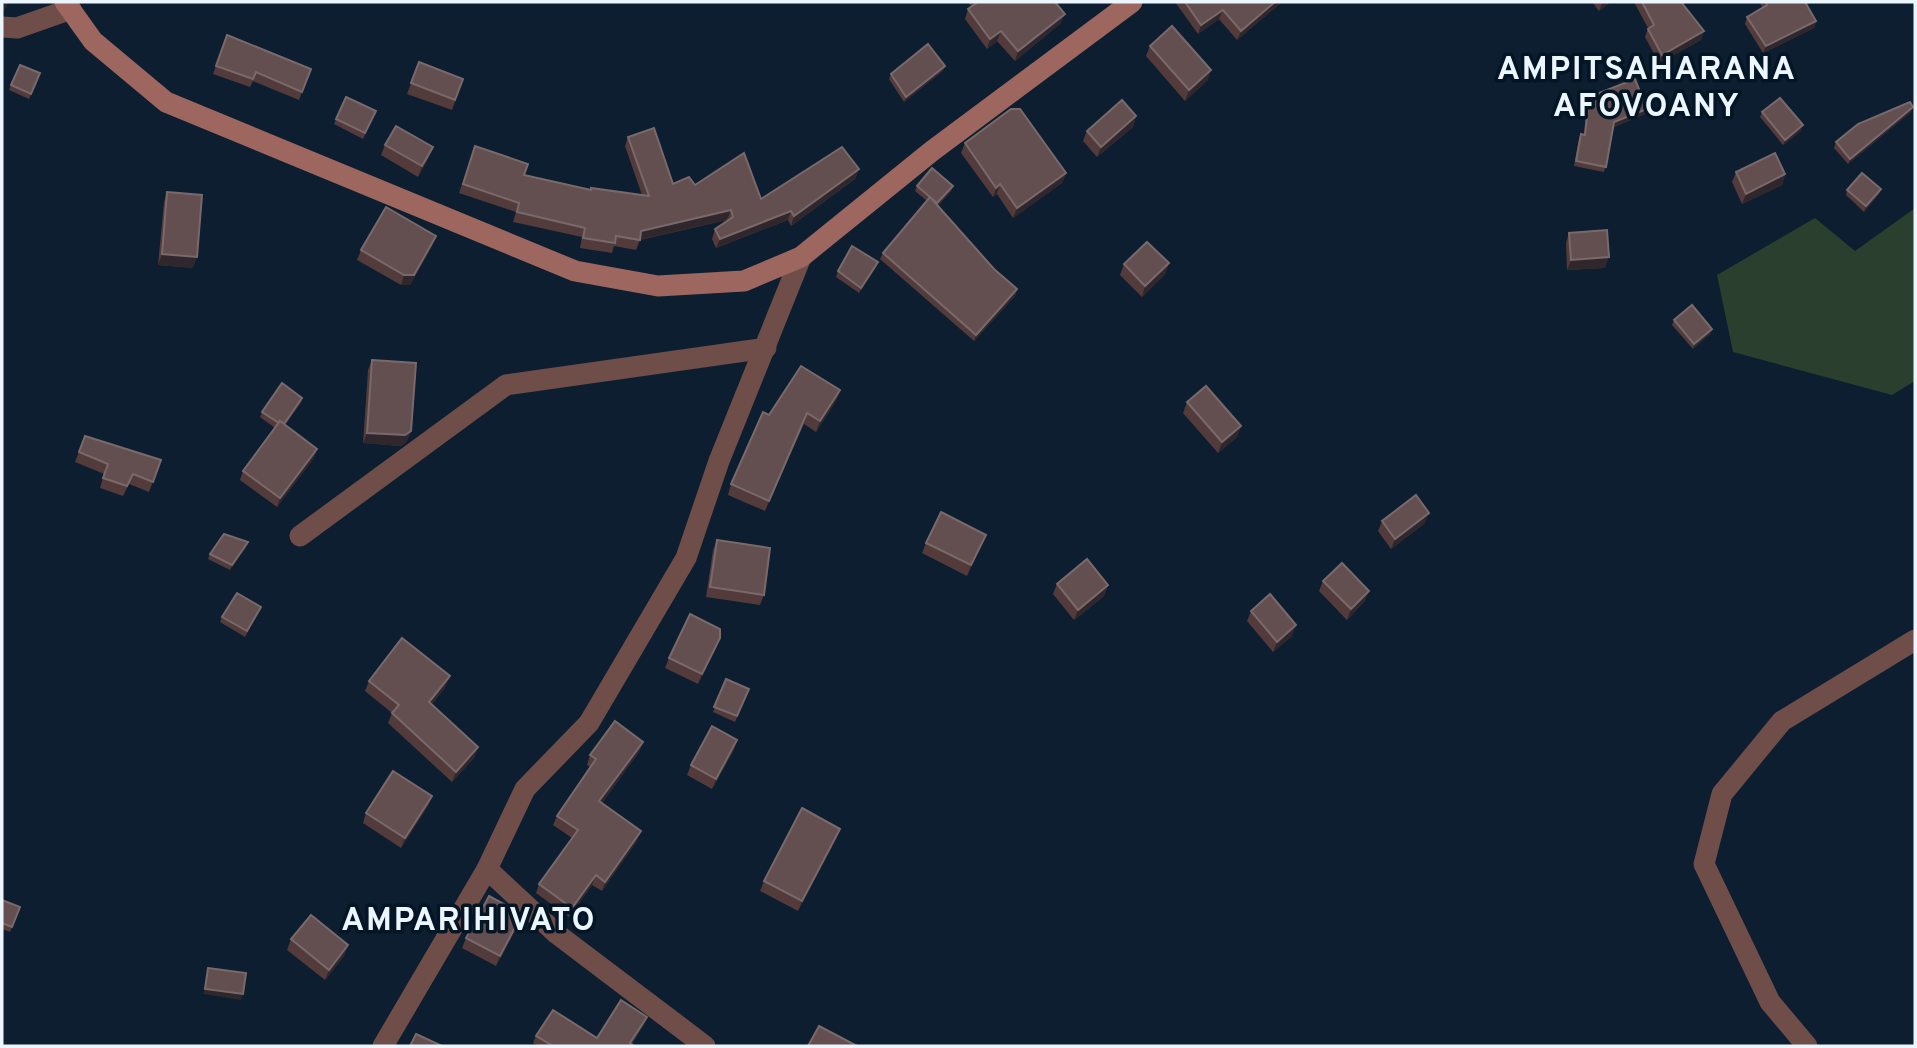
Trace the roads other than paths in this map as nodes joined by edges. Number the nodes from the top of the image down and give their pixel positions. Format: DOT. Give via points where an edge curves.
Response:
graph roads {
  1 [pos="1132,2"];
  2 [pos="68,6"];
  3 [pos="2,27"];
  4 [pos="801,257"];
  5 [pos="766,348"];
  6 [pos="300,536"];
  7 [pos="1915,640"];
  8 [pos="487,869"];
  9 [pos="383,1046"];
  10 [pos="705,1046"];
  11 [pos="1807,1046"];
  1 -- 4 [label="main road"];
  2 -- 3 [label="street" via="17,28"];
  2 -- 4 [label="main road" via="93,41 166,102 575,271 658,286 744,281"];
  4 -- 5 [label="street"];
  5 -- 6 [label="street" via="506,385"];
  5 -- 8 [label="street" via="719,461 686,558 589,723 525,789"];
  7 -- 11 [label="street" via="1782,721 1722,794 1704,864 1770,1002"];
  8 -- 9 [label="street"];
  8 -- 10 [label="street" via="556,934"];
}
